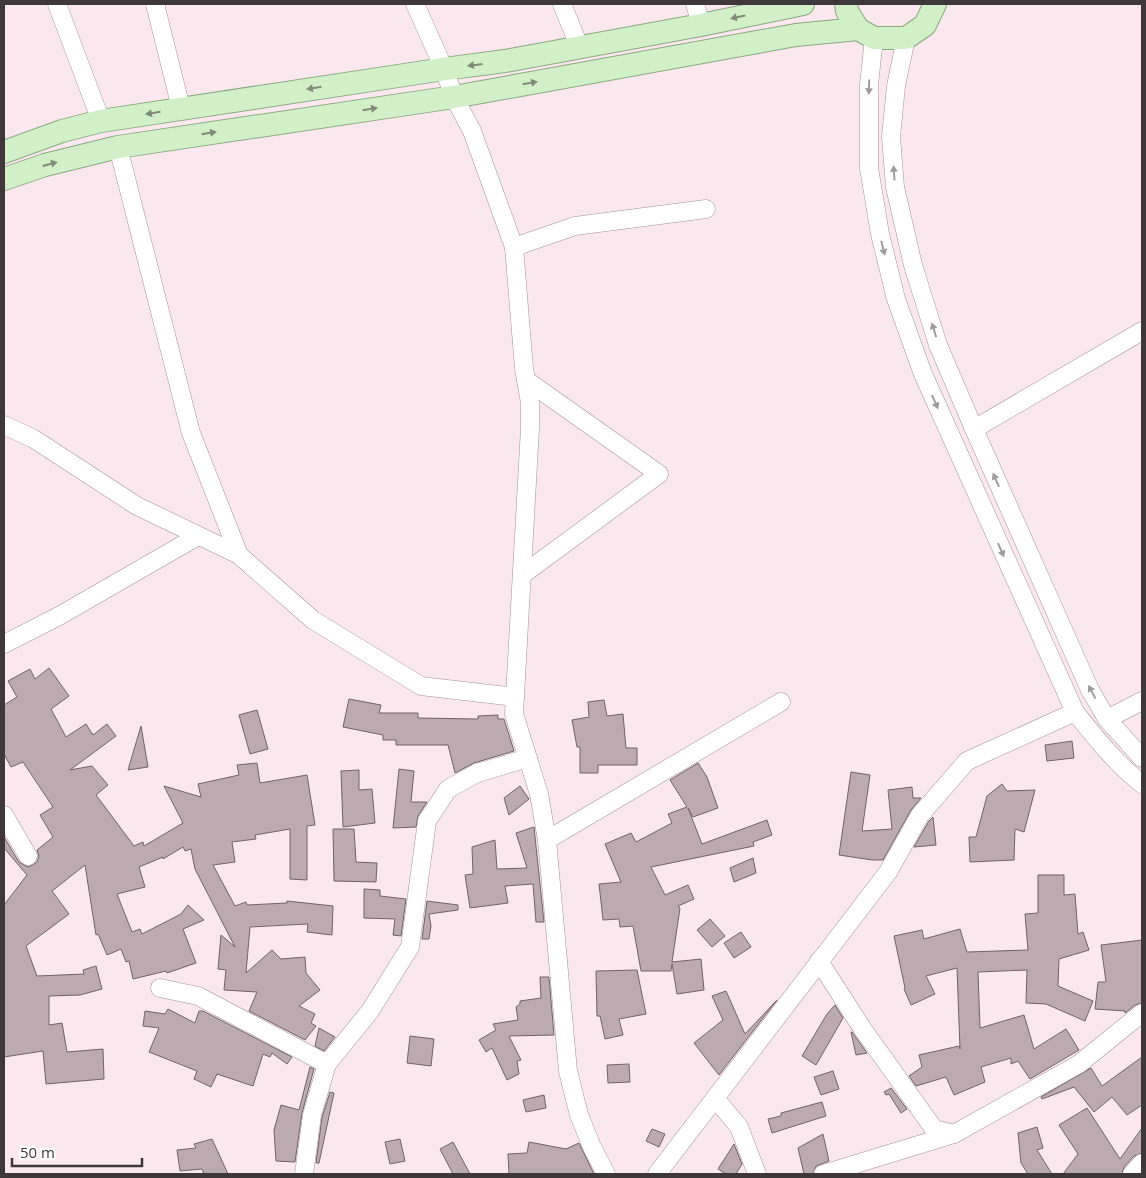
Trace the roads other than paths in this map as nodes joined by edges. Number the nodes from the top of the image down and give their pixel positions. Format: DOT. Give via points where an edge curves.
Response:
graph roads {
  1 [pos="57,4"];
  2 [pos="155,4"];
  3 [pos="415,4"];
  4 [pos="562,4"];
  5 [pos="803,4"];
  6 [pos="846,4"];
  7 [pos="935,4"];
  8 [pos="698,14"];
  9 [pos="866,34"];
  10 [pos="906,38"];
  11 [pos="579,46"];
  12 [pos="444,69"];
  13 [pos="454,97"];
  14 [pos="181,108"];
  15 [pos="102,121"];
  16 [pos="118,147"];
  17 [pos="4,152"];
  18 [pos="4,179"];
  19 [pos="706,209"];
  20 [pos="514,247"];
  21 [pos="1142,331"];
  22 [pos="526,380"];
  23 [pos="4,425"];
  24 [pos="974,429"];
  25 [pos="198,536"];
  26 [pos="239,556"];
  27 [pos="522,575"];
  28 [pos="4,644"];
  29 [pos="515,697"];
  30 [pos="1142,701"];
  31 [pos="781,702"];
  32 [pos="1075,712"];
  33 [pos="1107,719"];
  34 [pos="528,758"];
  35 [pos="1142,758"];
  36 [pos="1142,784"];
  37 [pos="4,815"];
  38 [pos="547,840"];
  39 [pos="28,856"];
  40 [pos="819,962"];
  41 [pos="160,988"];
  42 [pos="1142,1013"];
  43 [pos="326,1064"];
  44 [pos="715,1098"];
  45 [pos="954,1134"];
  46 [pos="1142,1163"];
  47 [pos="304,1174"];
  48 [pos="606,1174"];
  49 [pos="657,1174"];
  50 [pos="757,1174"];
  51 [pos="823,1174"];
  52 [pos="1132,1174"];
  1 -- 15 [label="street"];
  2 -- 14 [label="street"];
  3 -- 12 [label="street"];
  4 -- 11 [label="street"];
  5 -- 8 [label="main road, one-way"];
  6 -- 9 [label="main road" via="847,11"];
  7 -- 10 [label="main road" via="925,25"];
  8 -- 11 [label="main road"];
  9 -- 10 [label="main road"];
  13 -- 9 [label="main road, one-way" via="796,35"];
  9 -- 32 [label="street, one-way" via="869,168 880,234 896,299 926,383"];
  24 -- 10 [label="street, one-way" via="938,345 913,265 895,186 891,137 896,86"];
  11 -- 12 [label="main road, one-way"];
  12 -- 13 [label="street"];
  12 -- 14 [label="main road, one-way"];
  16 -- 13 [label="main road, one-way"];
  13 -- 20 [label="street" via="472,131"];
  14 -- 15 [label="main road, one-way"];
  15 -- 17 [label="main road" via="62,131"];
  18 -- 16 [label="main road, one-way"];
  16 -- 26 [label="street" via="191,434"];
  19 -- 20 [label="street" via="575,226"];
  20 -- 22 [label="street"];
  21 -- 24 [label="street"];
  22 -- 27 [label="street" via="530,428"];
  22 -- 27 [label="street" via="659,474"];
  23 -- 25 [label="street" via="34,440 137,506"];
  33 -- 24 [label="street, one-way" via="1090,690"];
  25 -- 26 [label="street"];
  25 -- 28 [label="street"];
  26 -- 29 [label="street" via="313,620 421,686"];
  27 -- 29 [label="street"];
  29 -- 34 [label="street" via="514,714"];
  30 -- 33 [label="street"];
  31 -- 38 [label="street"];
  32 -- 36 [label="street" via="1096,739"];
  32 -- 40 [label="street" via="967,761 920,815 888,872"];
  33 -- 35 [label="street"];
  34 -- 38 [label="street" via="539,794"];
  34 -- 43 [label="street" via="477,773 448,789 427,821 410,946 370,1011"];
  37 -- 39 [label="street"];
  38 -- 48 [label="street" via="568,1071 579,1114"];
  40 -- 44 [label="street"];
  40 -- 45 [label="street" via="934,1129"];
  41 -- 43 [label="street" via="198,996"];
  42 -- 45 [label="street" via="1079,1064"];
  43 -- 47 [label="street" via="312,1115"];
  44 -- 49 [label="street"];
  44 -- 50 [label="street" via="739,1127"];
  45 -- 51 [label="street"];
  46 -- 52 [label="street"];
}
